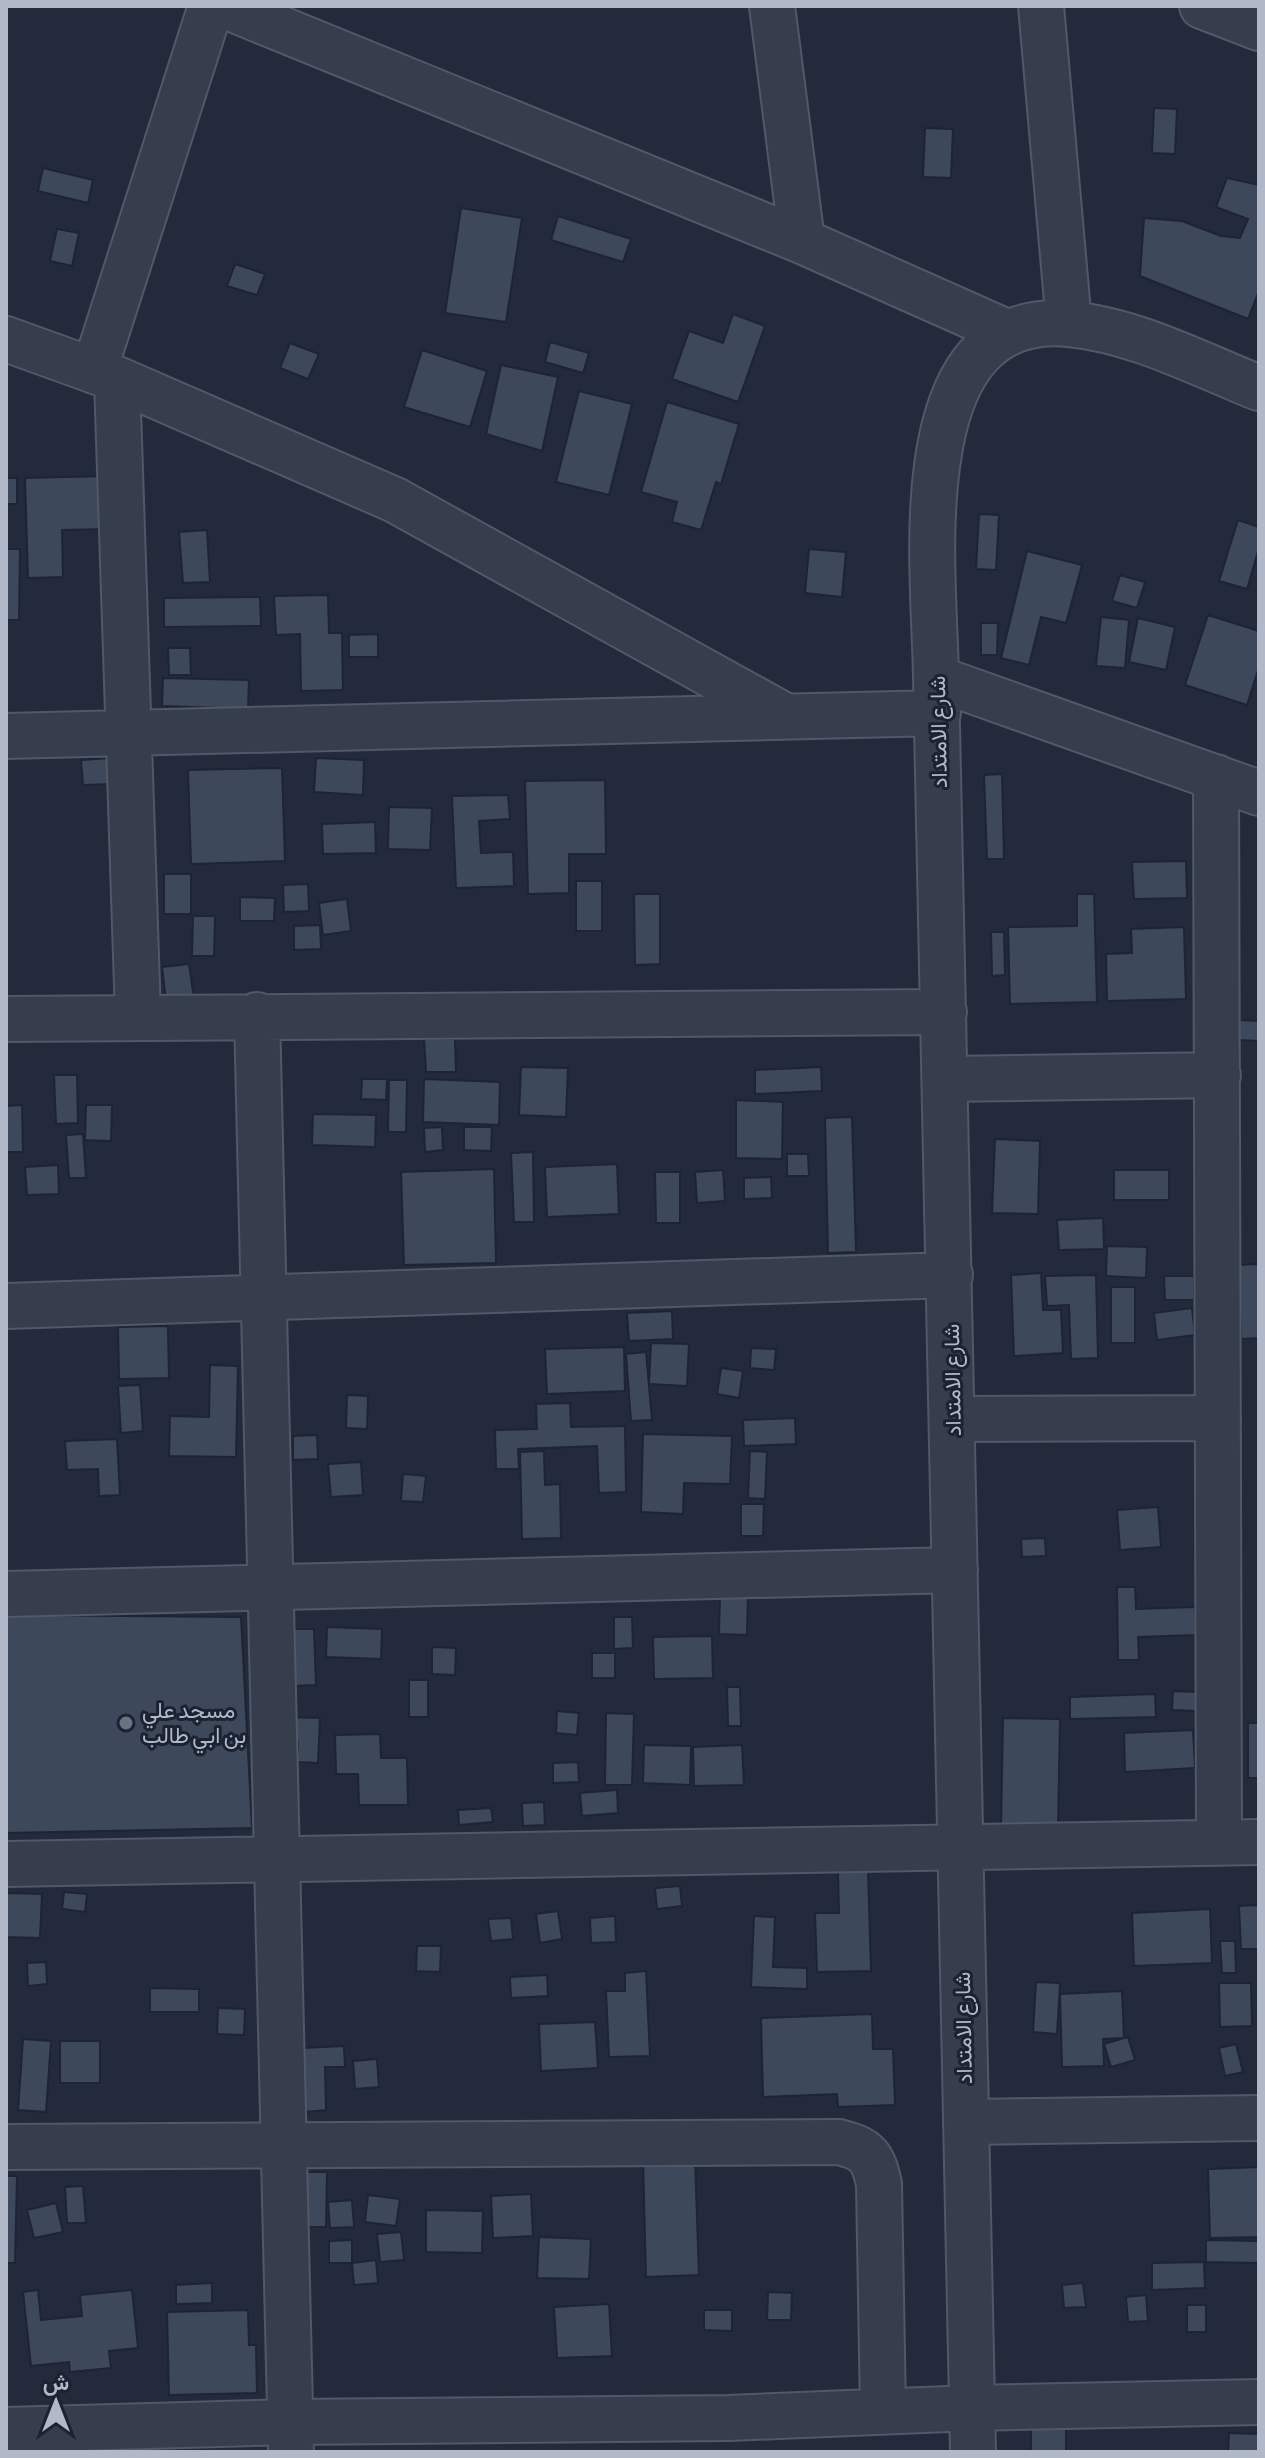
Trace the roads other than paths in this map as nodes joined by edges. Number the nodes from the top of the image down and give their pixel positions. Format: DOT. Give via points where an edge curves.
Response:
graph roads {
  1 [pos="211,6"];
  2 [pos="225,6"];
  3 [pos="772,6"];
  4 [pos="1041,6"];
  5 [pos="1202,6"];
  6 [pos="1259,28"];
  7 [pos="802,241"];
  8 [pos="1069,324"];
  9 [pos="1009,333"];
  10 [pos="6,339"];
  11 [pos="105,375"];
  12 [pos="1259,388"];
  13 [pos="937,696"];
  14 [pos="787,717"];
  15 [pos="130,732"];
  16 [pos="6,736"];
  17 [pos="1216,777"];
  18 [pos="1259,793"];
  19 [pos="944,1012"];
  20 [pos="257,1015"];
  21 [pos="138,1017"];
  22 [pos="6,1019"];
  23 [pos="1218,1075"];
  24 [pos="946,1079"];
  25 [pos="950,1275"];
  26 [pos="265,1300"];
  27 [pos="6,1306"];
  28 [pos="1218,1418"];
  29 [pos="953,1419"];
  30 [pos="955,1570"];
  31 [pos="272,1587"];
  32 [pos="6,1594"];
  33 [pos="1239,1843"];
  34 [pos="959,1849"];
  35 [pos="279,1861"];
  36 [pos="6,1864"];
  37 [pos="1259,2118"];
  38 [pos="966,2122"];
  39 [pos="285,2145"];
  40 [pos="6,2147"];
  41 [pos="1259,2402"];
  42 [pos="972,2408"];
  43 [pos="883,2411"];
  44 [pos="6,2430"];
  45 [pos="729,2435"];
  46 [pos="290,2437"];
  47 [pos="973,2452"];
  1 -- 11 [label="street"];
  2 -- 7 [label="street"];
  3 -- 7 [label="street"];
  4 -- 8 [label="street"];
  5 -- 6 [label="street"];
  7 -- 9 [label="street"];
  8 -- 9 [label="street" via="1039,324"];
  8 -- 12 [label="street" via="1128,338"];
  9 -- 13 [label="street, شارع الامتداد" via="977,357 951,397 935,457"];
  10 -- 11 [label="street"];
  11 -- 14 [label="street" via="395,500"];
  11 -- 15 [label="street"];
  13 -- 14 [label="street"];
  13 -- 17 [label="street"];
  13 -- 19 [label="street, شارع الامتداد"];
  14 -- 15 [label="street"];
  15 -- 16 [label="street"];
  15 -- 21 [label="street"];
  17 -- 18 [label="street"];
  17 -- 23 [label="street"];
  19 -- 20 [label="street"];
  19 -- 24 [label="street, شارع الامتداد"];
  20 -- 21 [label="street"];
  20 -- 26 [label="street"];
  21 -- 22 [label="street"];
  23 -- 24 [label="street"];
  23 -- 28 [label="street"];
  24 -- 25 [label="street, شارع الامتداد"];
  25 -- 26 [label="street"];
  25 -- 29 [label="street, شارع الامتداد"];
  26 -- 27 [label="street"];
  26 -- 31 [label="street"];
  28 -- 29 [label="street"];
  28 -- 33 [label="street"];
  29 -- 30 [label="street, شارع الامتداد"];
  30 -- 31 [label="street"];
  30 -- 34 [label="street, شارع الامتداد"];
  31 -- 32 [label="street"];
  31 -- 35 [label="street"];
  33 -- 34 [label="street"];
  34 -- 35 [label="street"];
  34 -- 38 [label="street, شارع الامتداد"];
  35 -- 36 [label="street"];
  35 -- 39 [label="street"];
  37 -- 38 [label="street"];
  38 -- 42 [label="street, شارع الامتداد"];
  39 -- 40 [label="street"];
  39 -- 43 [label="street" via="839,2142 863,2148 874,2159 879,2184"];
  39 -- 46 [label="street"];
  41 -- 42 [label="street"];
  42 -- 43 [label="street"];
  42 -- 47 [label="street, شارع الامتداد"];
  43 -- 45 [label="street"];
  44 -- 46 [label="street"];
  45 -- 46 [label="street"];
}
